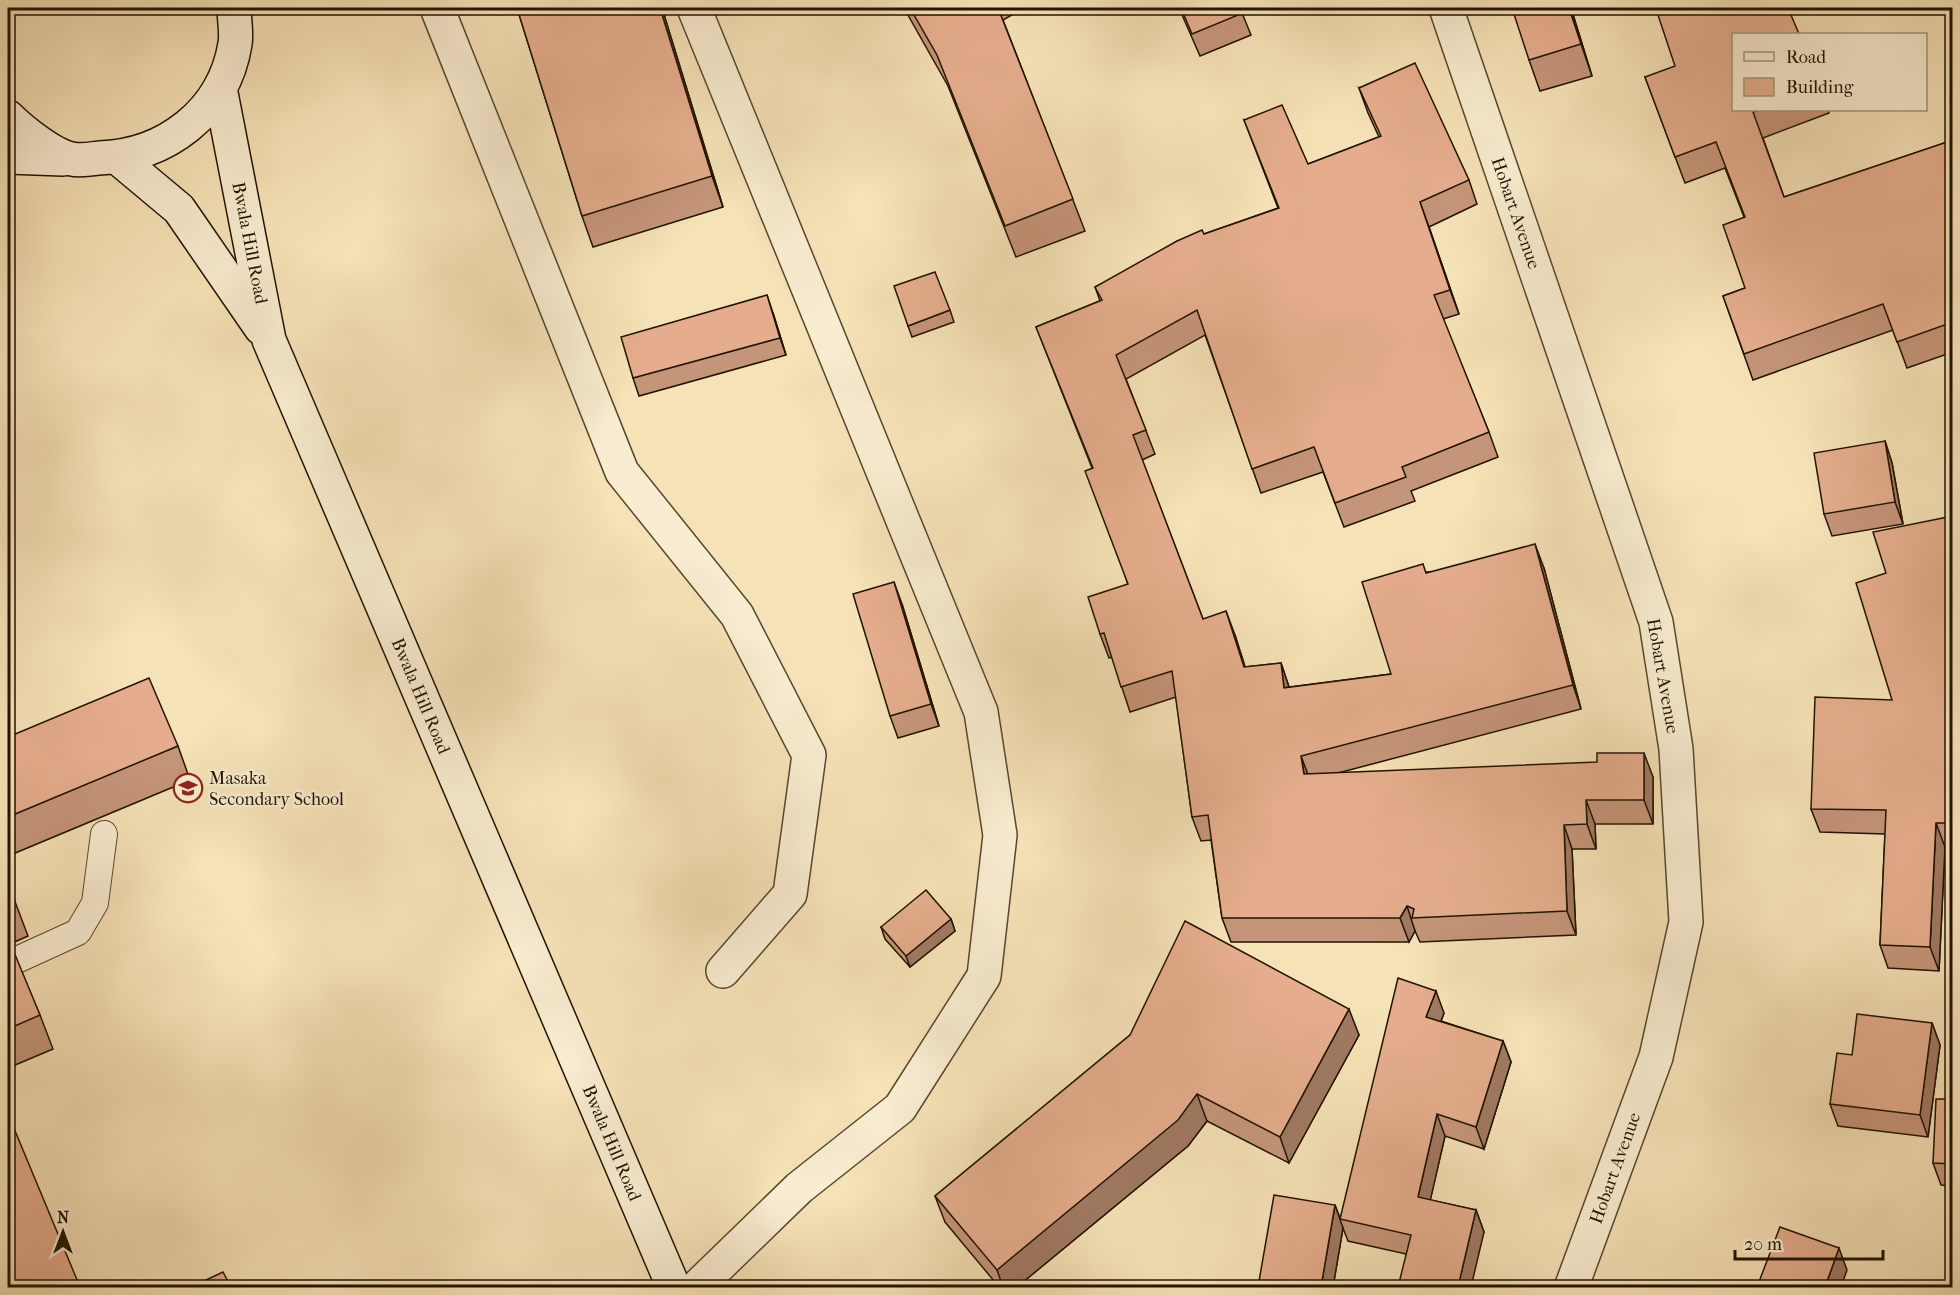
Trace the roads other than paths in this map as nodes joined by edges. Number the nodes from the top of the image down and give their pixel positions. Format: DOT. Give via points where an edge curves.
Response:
graph roads {
  1 [pos="234,8"];
  2 [pos="437,8"];
  3 [pos="694,8"];
  4 [pos="1446,8"];
  5 [pos="220,88"];
  6 [pos="8,117"];
  7 [pos="8,158"];
  8 [pos="118,158"];
  9 [pos="71,159"];
  10 [pos="269,340"];
  11 [pos="104,834"];
  12 [pos="8,964"];
  13 [pos="723,972"];
  14 [pos="674,1287"];
  15 [pos="696,1287"];
  16 [pos="1571,1287"];
  1 -- 5 [label="street" via="235,44"];
  2 -- 13 [label="street" via="622,472 737,615 809,755 790,894"];
  3 -- 15 [label="street" via="981,712 1000,835 984,976 900,1108 799,1188"];
  4 -- 16 [label="street, Hobart Avenue" via="1656,622 1676,749 1686,922 1656,1057"];
  5 -- 8 [label="street" via="202,114 178,135 149,150"];
  5 -- 10 [label="street, Bwala Hill Road"];
  6 -- 9 [label="street" via="27,136"];
  7 -- 9 [label="street"];
  8 -- 9 [label="street"];
  8 -- 10 [label="street" via="179,208"];
  10 -- 14 [label="street, Bwala Hill Road"];
  11 -- 12 [label="lane" via="95,903 78,932"];
}
